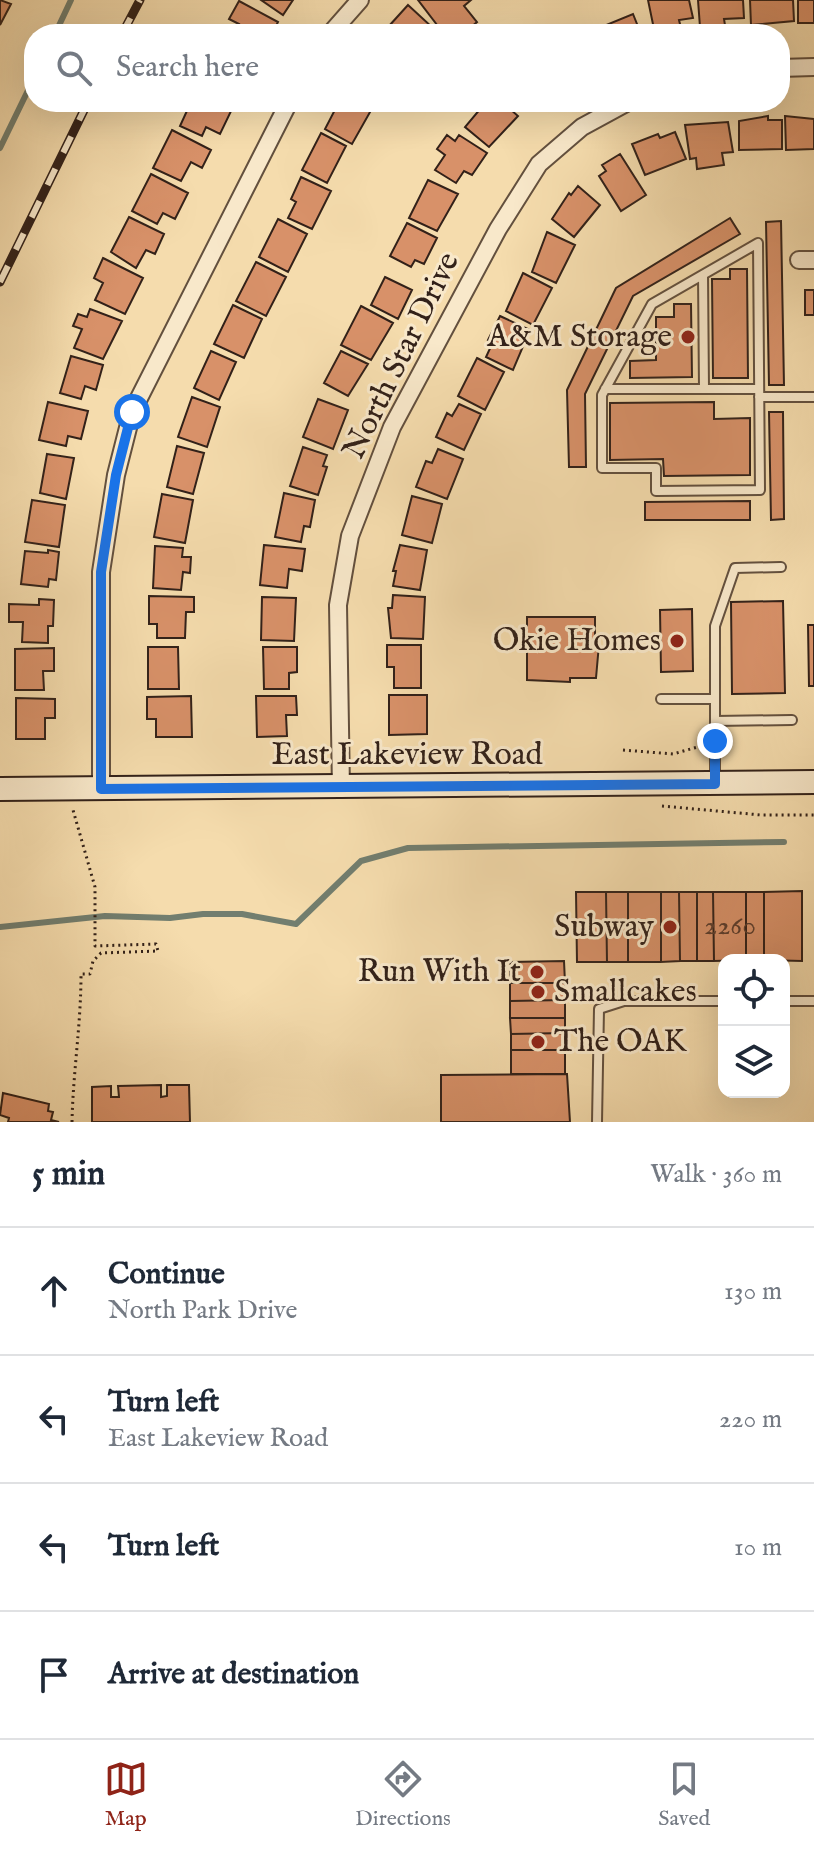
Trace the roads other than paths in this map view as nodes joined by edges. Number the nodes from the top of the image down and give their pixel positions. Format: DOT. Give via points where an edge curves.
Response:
graph roads {
  1 [pos="360,0"];
  2 [pos="339,24"];
  3 [pos="814,67"];
  4 [pos="790,68"];
  5 [pos="284,112"];
  6 [pos="610,112"];
  7 [pos="703,275"];
  8 [pos="605,389"];
  9 [pos="704,389"];
  10 [pos="759,393"];
  11 [pos="814,397"];
  12 [pos="781,567"];
  13 [pos="661,699"];
  14 [pos="714,699"];
  15 [pos="792,720"];
  16 [pos="715,721"];
  17 [pos="814,782"];
  18 [pos="715,784"];
  19 [pos="0,789"];
  20 [pos="101,789"];
  21 [pos="341,789"];
  22 [pos="718,1001"];
  23 [pos="790,1001"];
  24 [pos="814,1001"];
  25 [pos="597,1122"];
  1 -- 2 [label="street"];
  3 -- 4 [label="street"];
  5 -- 20 [label="street" via="132,412 101,572"];
  6 -- 21 [label="street, North Star Drive" via="582,127 539,164 498,229 392,427 350,536 338,605"];
  7 -- 8 [label="lane" via="652,304"];
  7 -- 9 [label="lane"];
  7 -- 10 [label="lane" via="758,243"];
  8 -- 9 [label="lane"];
  8 -- 10 [label="lane" via="602,468 656,468 656,491 760,490"];
  9 -- 10 [label="lane"];
  10 -- 11 [label="lane"];
  12 -- 14 [label="lane" via="735,568 715,626"];
  13 -- 14 [label="lane"];
  14 -- 16 [label="lane"];
  15 -- 16 [label="lane"];
  16 -- 18 [label="lane"];
  17 -- 18 [label="main road, East Lakeview Road"];
  18 -- 21 [label="main road, East Lakeview Road"];
  19 -- 20 [label="main road, East Lakeview Road"];
  20 -- 21 [label="main road, East Lakeview Road"];
  22 -- 25 [label="lane" via="624,1001 599,1009"];
  23 -- 24 [label="lane"];
}
